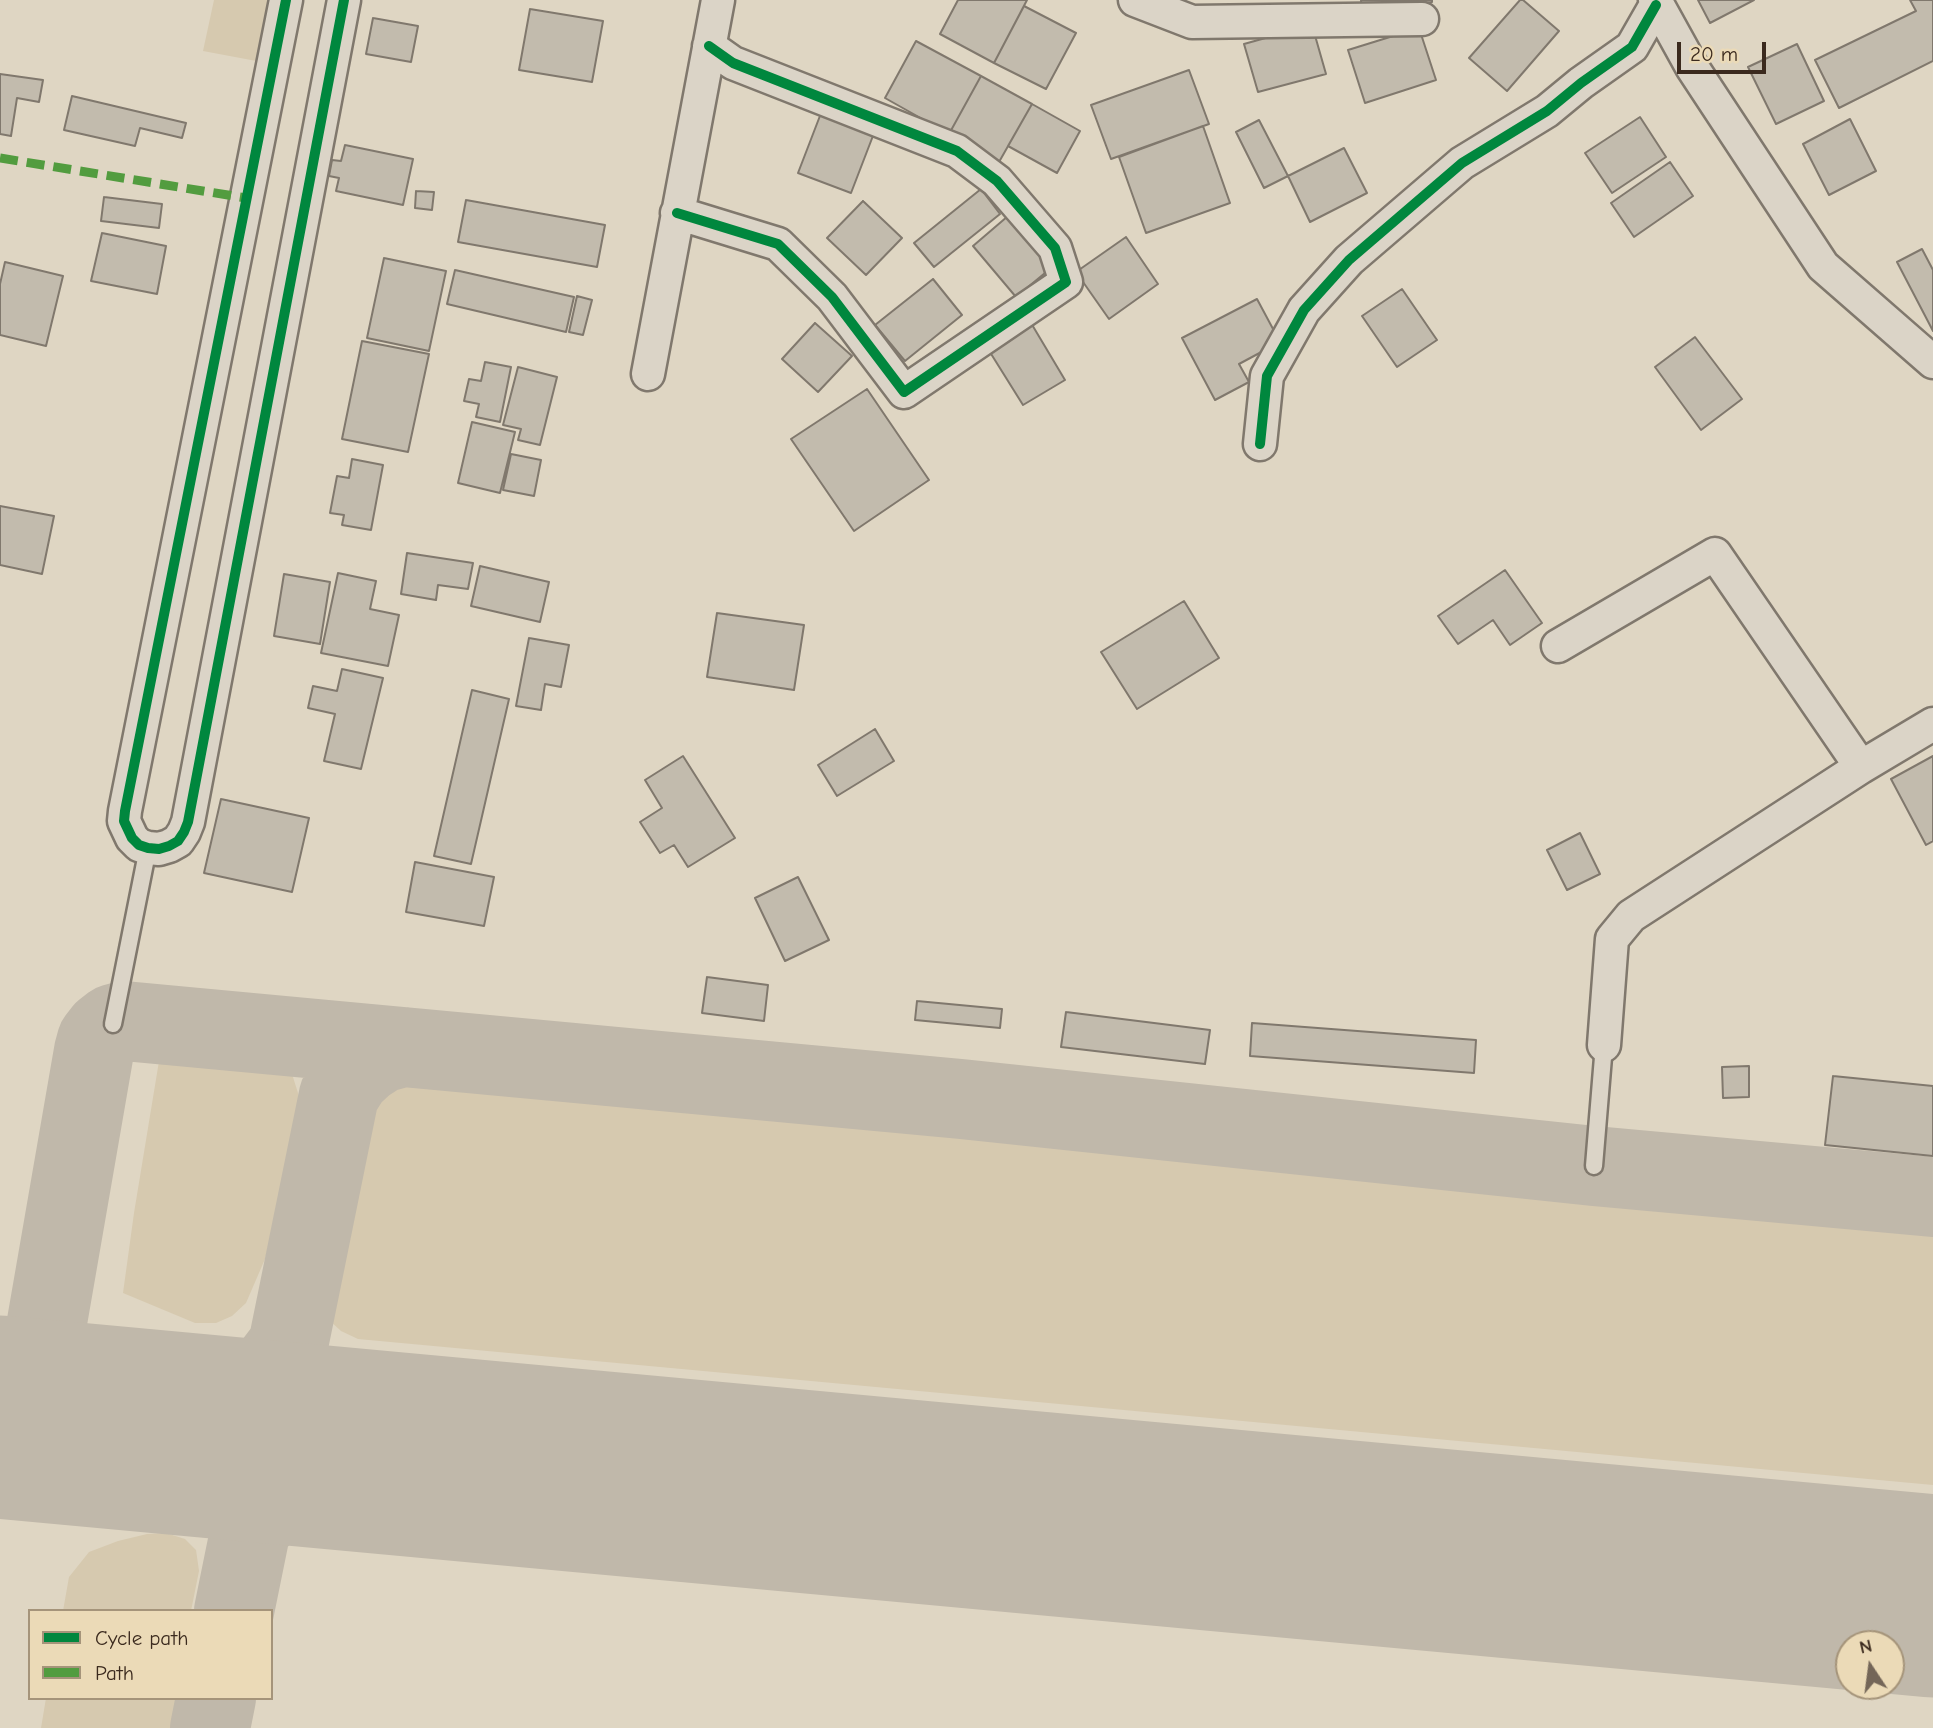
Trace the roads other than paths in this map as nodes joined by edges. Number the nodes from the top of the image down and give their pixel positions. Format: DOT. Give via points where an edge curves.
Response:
graph roads {
  1 [pos="286,0"];
  2 [pos="344,0"];
  3 [pos="718,0"];
  4 [pos="1135,0"];
  5 [pos="1655,2"];
  6 [pos="1422,19"];
  7 [pos="709,46"];
  8 [pos="677,212"];
  9 [pos="1933,362"];
  10 [pos="648,373"];
  11 [pos="1260,444"];
  12 [pos="1558,646"];
  13 [pos="1933,724"];
  14 [pos="1861,767"];
  15 [pos="148,848"];
  16 [pos="113,1024"];
  17 [pos="1604,1045"];
  18 [pos="1594,1166"];
  1 -- 15 [label="street" via="125,811 132,838"];
  2 -- 15 [label="street" via="188,822 178,841"];
  3 -- 7 [label="street"];
  4 -- 6 [label="street" via="1192,22"];
  5 -- 9 [label="street" via="1692,67 1824,266"];
  5 -- 11 [label="street" via="1632,47 1547,111 1462,163 1349,260 1304,310 1267,376"];
  7 -- 8 [label="street"];
  7 -- 8 [label="street" via="733,63 957,151 997,181 1055,248 1066,282 904,392 832,297 778,244"];
  8 -- 10 [label="street"];
  12 -- 14 [label="street" via="1715,554"];
  13 -- 14 [label="street"];
  14 -- 17 [label="street" via="1631,916 1612,939"];
  15 -- 16 [label="lane"];
  17 -- 18 [label="lane"];
}
